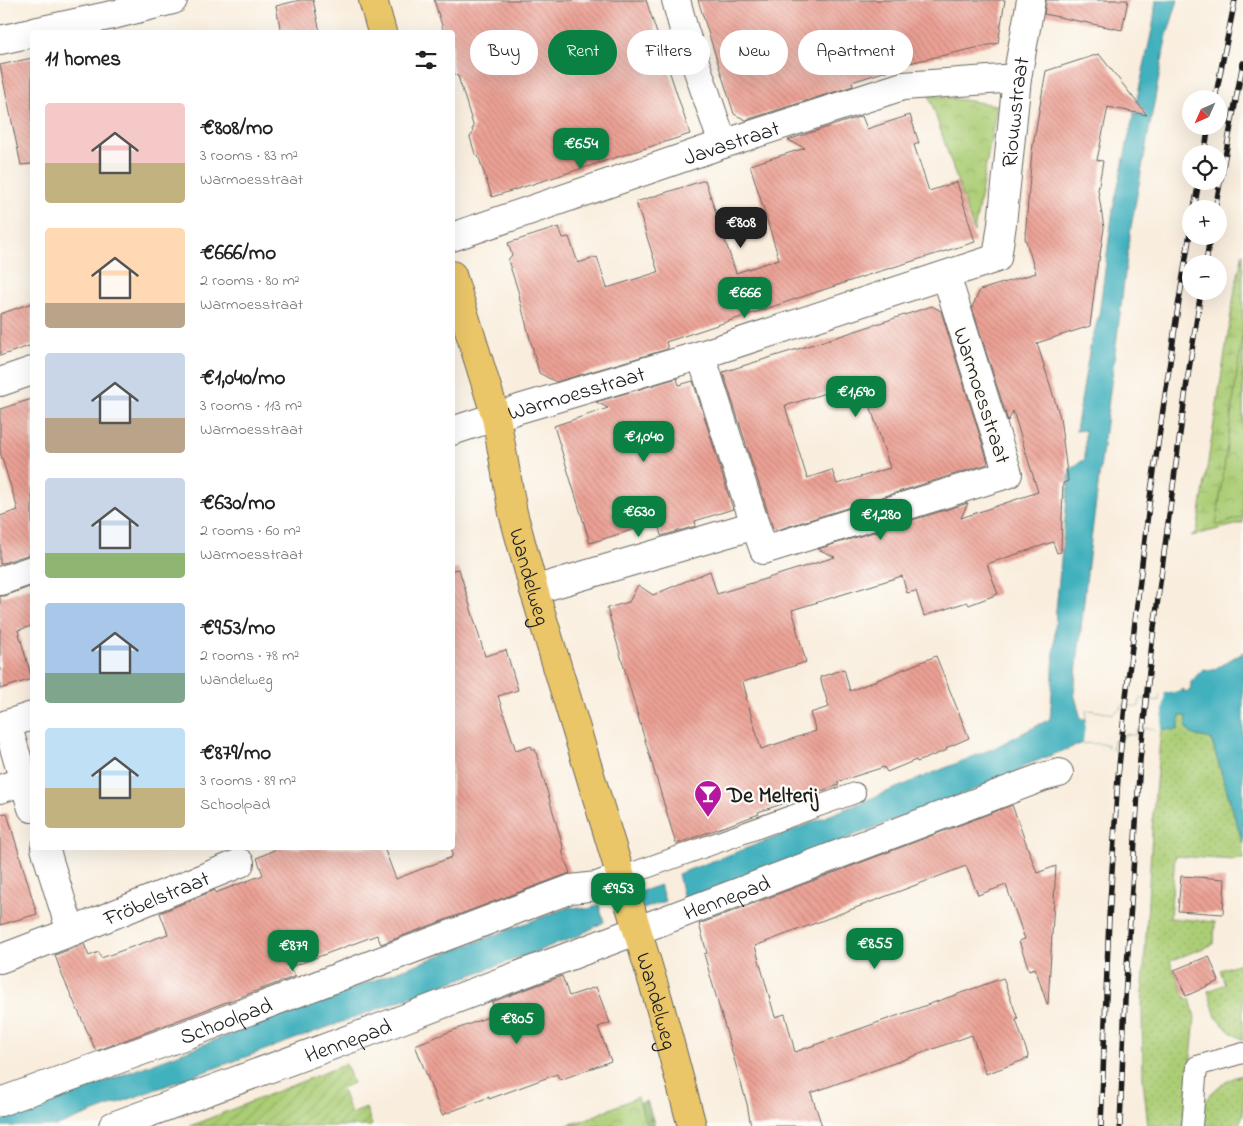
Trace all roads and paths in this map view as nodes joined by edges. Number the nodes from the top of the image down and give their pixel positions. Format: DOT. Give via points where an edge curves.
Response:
graph roads {
  1 [pos="173,0"];
  2 [pos="373,0"];
  3 [pos="676,0"];
  4 [pos="1031,0"];
  5 [pos="118,16"];
  6 [pos="48,30"];
  7 [pos="381,30"];
  8 [pos="30,34"];
  9 [pos="0,40"];
  10 [pos="1017,78"];
  11 [pos="723,144"];
  12 [pos="1002,224"];
  13 [pos="455,236"];
  14 [pos="946,275"];
  15 [pos="455,285"];
  16 [pos="701,355"];
  17 [pos="30,373"];
  18 [pos="0,382"];
  19 [pos="496,417"];
  20 [pos="455,430"];
  21 [pos="755,525"];
  22 [pos="30,571"];
  23 [pos="0,581"];
  24 [pos="534,590"];
  25 [pos="30,717"];
  26 [pos="1059,773"];
  27 [pos="12,785"];
  28 [pos="855,794"];
  29 [pos="30,806"];
  30 [pos="46,850"];
  31 [pos="240,863"];
  32 [pos="623,884"];
  33 [pos="636,927"];
  34 [pos="71,932"];
  35 [pos="0,959"];
  36 [pos="1243,1053"];
  37 [pos="0,1102"];
  38 [pos="113,1126"];
  39 [pos="692,1126"];
  40 [pos="1192,1126"];
  1 -- 5 [label="street"];
  2 -- 7 [label="main road"];
  3 -- 11 [label="street"];
  4 -- 10 [label="street, Riouwstraat"];
  5 -- 6 [label="street"];
  8 -- 9 [label="street"];
  10 -- 11 [label="street, Javastraat" via="902,86"];
  10 -- 12 [label="street, Riouwstraat"];
  11 -- 13 [label="street, Javastraat"];
  12 -- 14 [label="street, Warmoesstraat" via="997,258"];
  14 -- 16 [label="street, Warmoesstraat"];
  14 -- 21 [label="street, Warmoesstraat" via="1008,474 764,550"];
  15 -- 19 [label="main road, Wandelweg"];
  16 -- 19 [label="street, Warmoesstraat"];
  16 -- 21 [label="street, Warmoesstraat"];
  17 -- 18 [label="street"];
  19 -- 20 [label="street, Warmoesstraat"];
  19 -- 24 [label="main road, Wandelweg" via="513,513"];
  21 -- 24 [label="street"];
  22 -- 23 [label="street"];
  24 -- 32 [label="main road, Wandelweg"];
  25 -- 27 [label="street" via="7,724"];
  26 -- 33 [label="street, Hennepad"];
  27 -- 29 [label="street"];
  28 -- 32 [label="lane"];
  30 -- 34 [label="street"];
  31 -- 34 [label="street, Fröbelstraat"];
  32 -- 33 [label="main road, Wandelweg"];
  32 -- 37 [label="street, Schoolpad" via="571,890"];
  33 -- 38 [label="street, Hennepad" via="382,1027"];
  33 -- 39 [label="main road, Wandelweg"];
  34 -- 35 [label="street, Fröbelstraat"];
  36 -- 40 [label="lane" via="1197,1066"];
}
